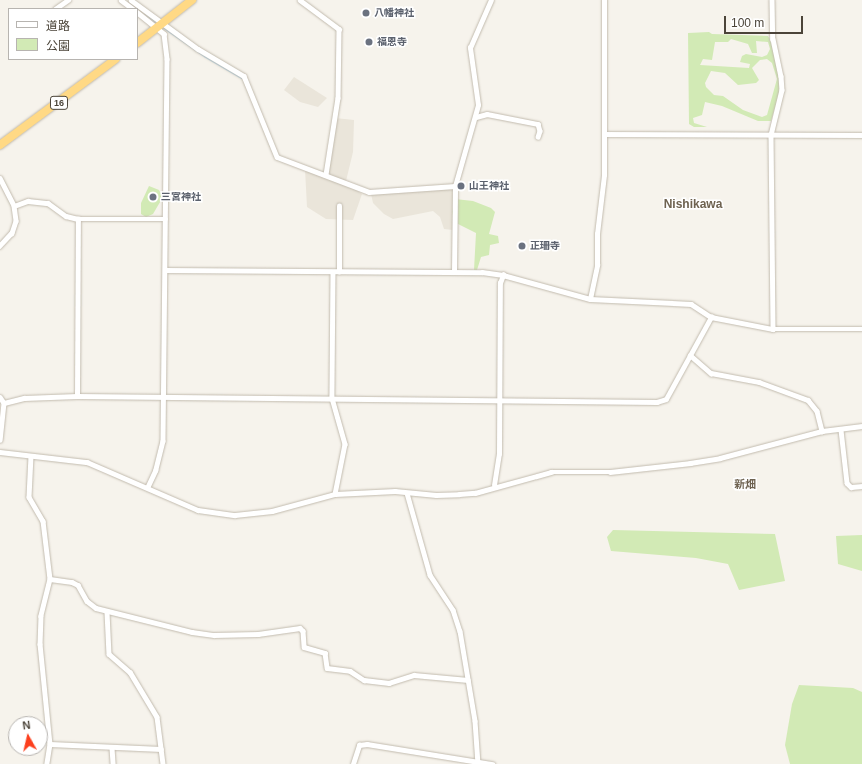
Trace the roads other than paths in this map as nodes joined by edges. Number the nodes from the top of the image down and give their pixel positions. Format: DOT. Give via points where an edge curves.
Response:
graph roads {
  1 [pos="68,0"];
  2 [pos="121,0"];
  3 [pos="131,0"];
  4 [pos="192,0"];
  5 [pos="300,0"];
  6 [pos="491,0"];
  7 [pos="604,0"];
  8 [pos="772,0"];
  9 [pos="57,8"];
  10 [pos="132,8"];
  11 [pos="138,13"];
  12 [pos="160,25"];
  13 [pos="138,42"];
  14 [pos="115,60"];
  15 [pos="476,117"];
  16 [pos="605,134"];
  17 [pos="771,135"];
  18 [pos="862,135"];
  19 [pos="538,137"];
  20 [pos="0,145"];
  21 [pos="326,175"];
  22 [pos="0,178"];
  23 [pos="455,186"];
  24 [pos="14,206"];
  25 [pos="339,206"];
  26 [pos="78,219"];
  27 [pos="166,219"];
  28 [pos="0,246"];
  29 [pos="165,270"];
  30 [pos="333,272"];
  31 [pos="339,272"];
  32 [pos="454,272"];
  33 [pos="503,275"];
  34 [pos="590,299"];
  35 [pos="711,316"];
  36 [pos="772,329"];
  37 [pos="862,329"];
  38 [pos="690,355"];
  39 [pos="77,396"];
  40 [pos="0,397"];
  41 [pos="164,397"];
  42 [pos="332,398"];
  43 [pos="500,400"];
  44 [pos="4,403"];
  45 [pos="862,426"];
  46 [pos="842,430"];
  47 [pos="822,431"];
  48 [pos="0,440"];
  49 [pos="0,452"];
  50 [pos="31,456"];
  51 [pos="494,485"];
  52 [pos="862,486"];
  53 [pos="148,487"];
  54 [pos="407,493"];
  55 [pos="335,494"];
  56 [pos="50,580"];
  57 [pos="107,612"];
  58 [pos="468,680"];
  59 [pos="50,744"];
  60 [pos="112,748"];
  61 [pos="162,749"];
  62 [pos="479,763"];
  63 [pos="47,764"];
  64 [pos="113,764"];
  65 [pos="163,764"];
  66 [pos="353,764"];
  67 [pos="492,764"];
  1 -- 9 [label="street"];
  2 -- 10 [label="street"];
  3 -- 12 [label="street"];
  4 -- 12 [label="highway"];
  5 -- 21 [label="street" via="339,28 338,98"];
  6 -- 15 [label="street" via="470,48 478,105"];
  7 -- 16 [label="street"];
  8 -- 17 [label="street" via="773,39 782,90"];
  11 -- 12 [label="street"];
  12 -- 13 [label="highway"];
  12 -- 21 [label="street" via="244,76 277,158"];
  12 -- 27 [label="street" via="166,41 167,59"];
  14 -- 20 [label="highway, 16"];
  15 -- 19 [label="street" via="487,114 538,124"];
  15 -- 23 [label="street"];
  16 -- 17 [label="street"];
  16 -- 34 [label="street" via="597,265"];
  17 -- 18 [label="street"];
  17 -- 36 [label="street"];
  21 -- 23 [label="street" via="369,192"];
  22 -- 24 [label="street"];
  23 -- 32 [label="street"];
  24 -- 26 [label="street" via="28,201 48,203 66,216"];
  24 -- 28 [label="street" via="15,228"];
  25 -- 31 [label="street"];
  26 -- 27 [label="street"];
  26 -- 39 [label="street"];
  27 -- 29 [label="street"];
  29 -- 30 [label="street"];
  29 -- 41 [label="street"];
  30 -- 31 [label="street"];
  30 -- 42 [label="street"];
  31 -- 32 [label="street"];
  32 -- 33 [label="street"];
  33 -- 34 [label="street"];
  33 -- 43 [label="street"];
  34 -- 35 [label="street" via="690,304"];
  35 -- 36 [label="street"];
  35 -- 38 [label="street"];
  36 -- 37 [label="street"];
  38 -- 43 [label="street" via="666,399 658,402"];
  38 -- 47 [label="street" via="711,373 759,382 808,400 817,412"];
  39 -- 41 [label="street"];
  39 -- 44 [label="street" via="24,398"];
  40 -- 44 [label="street"];
  41 -- 42 [label="street"];
  41 -- 53 [label="street" via="163,441 156,470"];
  42 -- 43 [label="street"];
  42 -- 55 [label="street" via="345,444"];
  43 -- 51 [label="street" via="499,454"];
  44 -- 48 [label="street"];
  45 -- 46 [label="street"];
  46 -- 47 [label="street"];
  46 -- 52 [label="street" via="847,483 851,487"];
  47 -- 51 [label="street" via="720,458 610,472 551,472"];
  49 -- 50 [label="street"];
  50 -- 53 [label="street" via="87,462"];
  50 -- 56 [label="street" via="29,497 43,521"];
  51 -- 54 [label="street" via="475,493"];
  53 -- 55 [label="street" via="198,510 235,515 272,511"];
  54 -- 55 [label="street" via="395,491"];
  54 -- 58 [label="street" via="430,575 453,610 460,631"];
  56 -- 57 [label="street" via="78,585 87,601"];
  56 -- 59 [label="street" via="41,616 40,644"];
  57 -- 58 [label="street" via="214,635 258,634 300,628 304,631 304,647 325,653 327,668 350,671 364,680 389,682 414,675"];
  57 -- 61 [label="street" via="109,654 130,672 157,717"];
  58 -- 62 [label="street"];
  59 -- 60 [label="street"];
  59 -- 63 [label="street"];
  60 -- 61 [label="street"];
  60 -- 64 [label="street"];
  61 -- 65 [label="street"];
  62 -- 66 [label="street" via="367,744 360,745"];
  62 -- 67 [label="street"];
}
